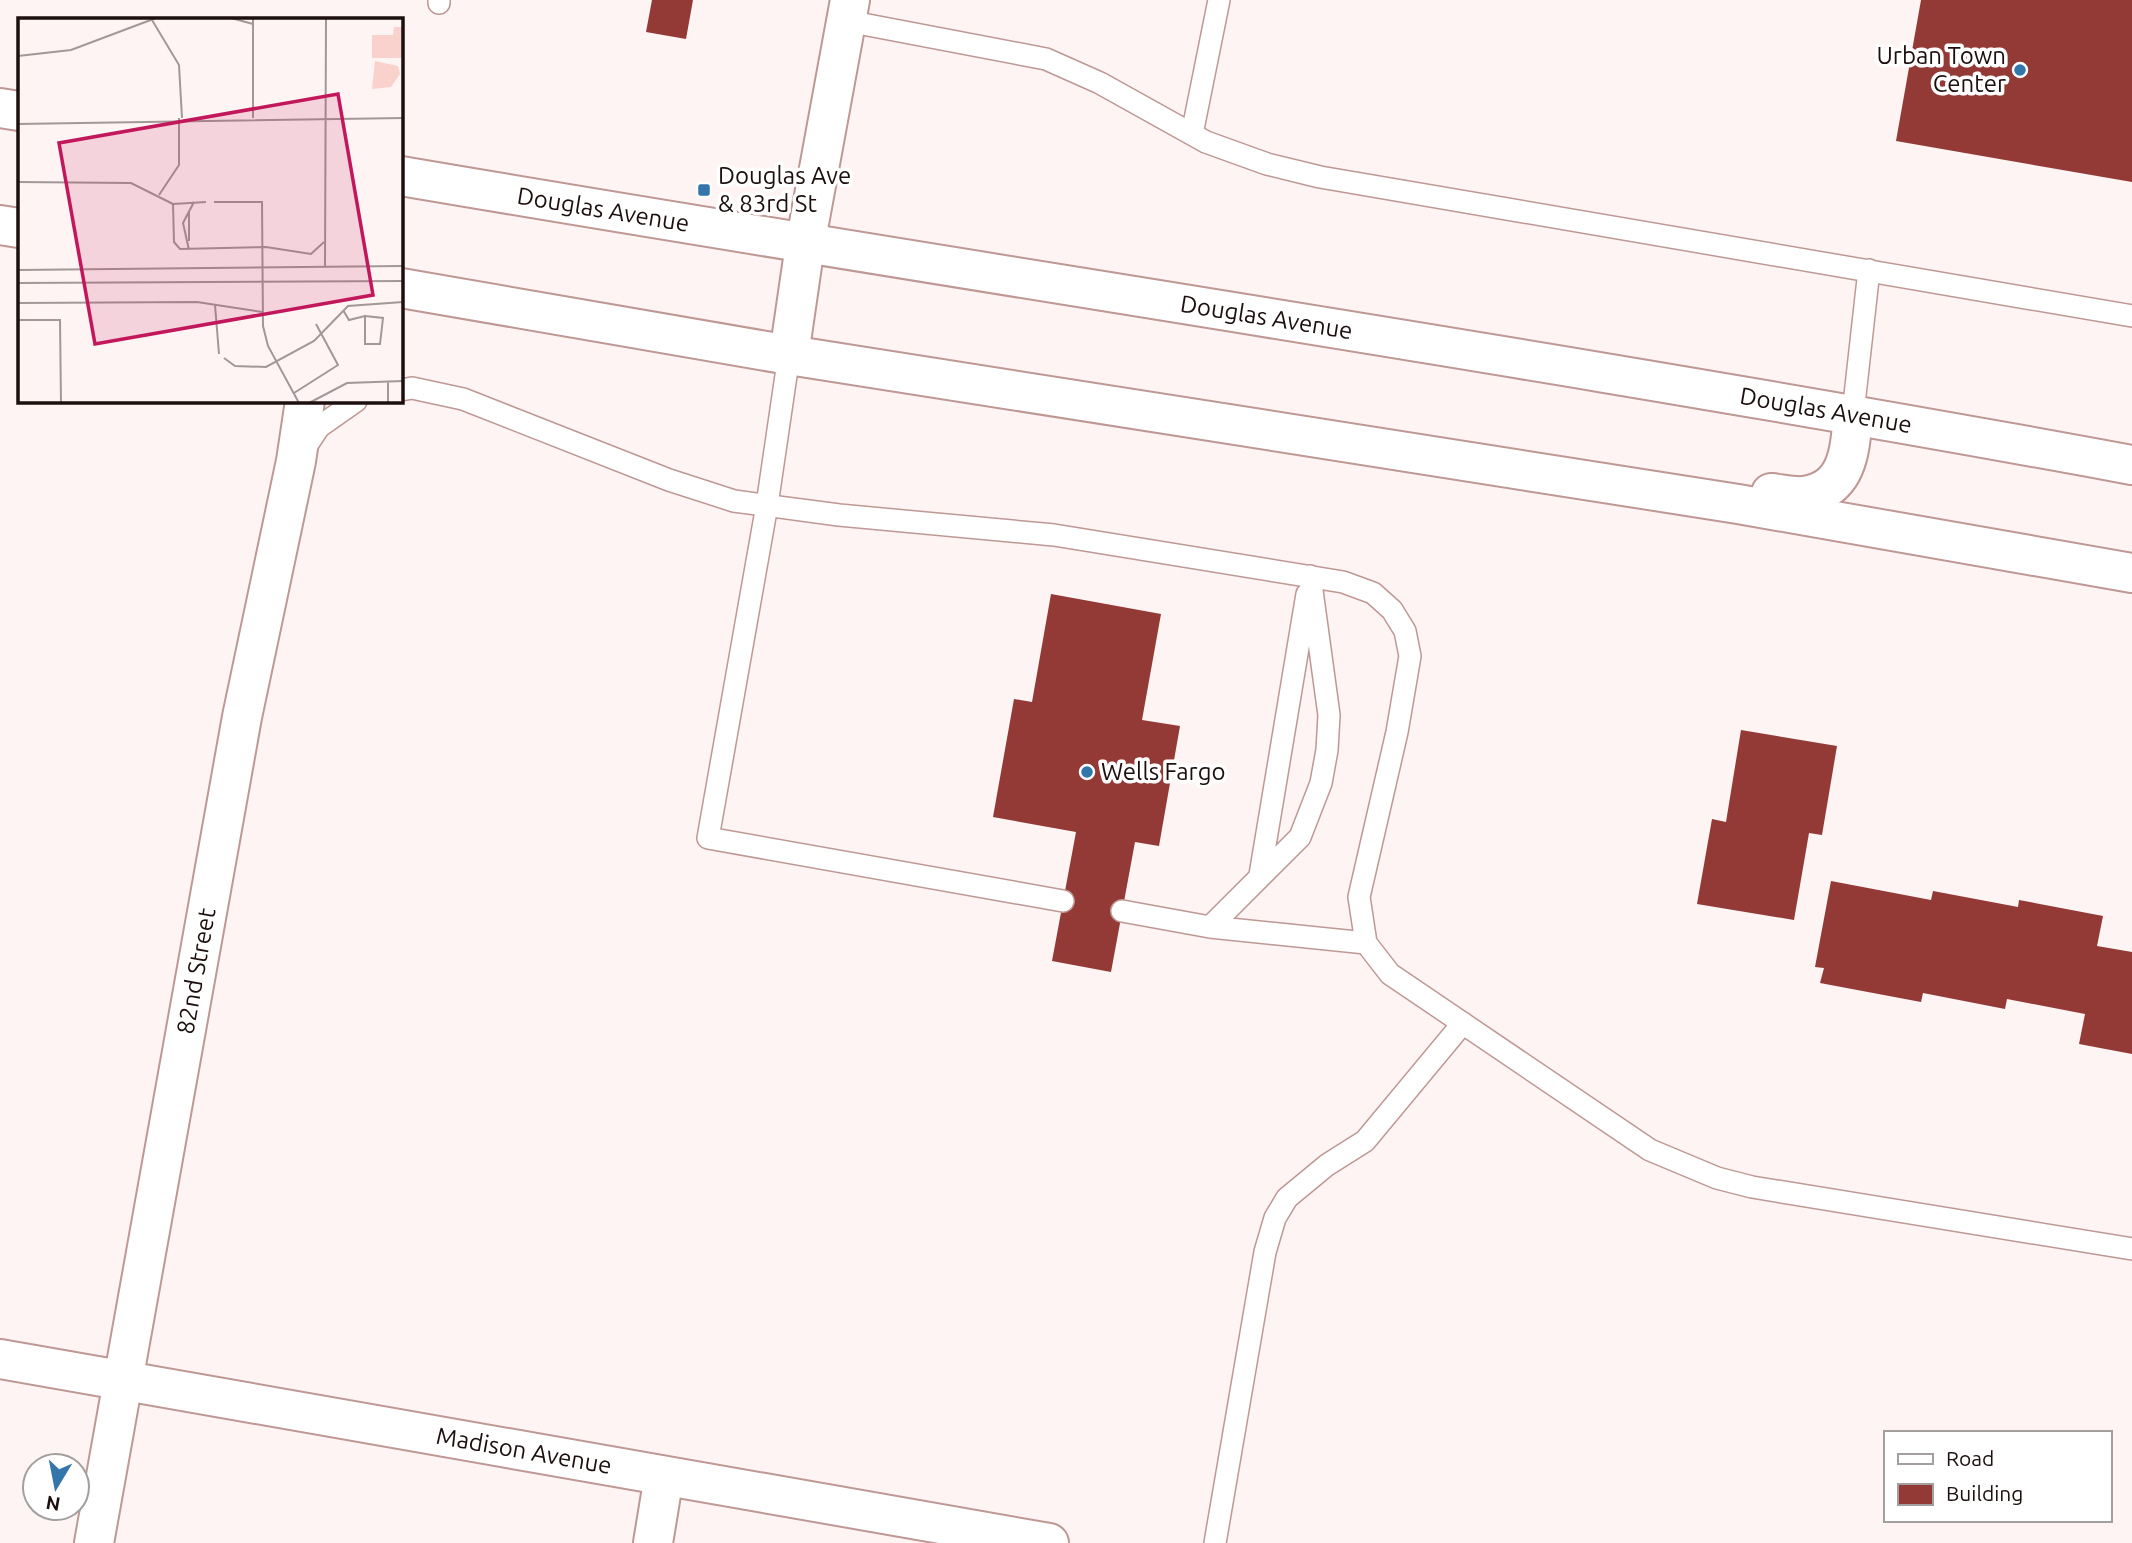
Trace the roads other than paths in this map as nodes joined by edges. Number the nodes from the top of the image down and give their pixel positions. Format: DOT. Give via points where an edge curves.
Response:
graph roads {
  1 [pos="1219,0"];
  2 [pos="849,11"];
  3 [pos="0,108"];
  4 [pos="18,111"];
  5 [pos="1192,134"];
  6 [pos="402,176"];
  7 [pos="0,225"];
  8 [pos="18,228"];
  9 [pos="805,245"];
  10 [pos="1869,270"];
  11 [pos="402,288"];
  12 [pos="2132,316"];
  13 [pos="789,355"];
  14 [pos="402,390"];
  15 [pos="305,402"];
  16 [pos="355,402"];
  17 [pos="1853,413"];
  18 [pos="296,461"];
  19 [pos="2132,464"];
  20 [pos="1572,478"];
  21 [pos="767,505"];
  22 [pos="2132,573"];
  23 [pos="1310,576"];
  24 [pos="1260,875"];
  25 [pos="1063,901"];
  26 [pos="1122,911"];
  27 [pos="1210,927"];
  28 [pos="1366,943"];
  29 [pos="1463,1023"];
  30 [pos="2132,1249"];
  31 [pos="0,1359"];
  32 [pos="122,1380"];
  33 [pos="664,1476"];
  34 [pos="94,1543"];
  35 [pos="653,1543"];
  36 [pos="1049,1543"];
  37 [pos="1215,1543"];
  1 -- 5 [label="lane"];
  2 -- 5 [label="lane" via="1046,60 1100,83"];
  2 -- 9 [label="main road"];
  3 -- 4 [label="main road"];
  5 -- 10 [label="lane" via="1267,164 1320,177"];
  6 -- 9 [label="main road, Douglas Avenue"];
  7 -- 8 [label="main road"];
  9 -- 13 [label="main road"];
  9 -- 17 [label="main road, Douglas Avenue"];
  10 -- 12 [label="lane"];
  10 -- 17 [label="lane"];
  11 -- 13 [label="main road"];
  13 -- 20 [label="main road"];
  13 -- 21 [label="lane"];
  14 -- 21 [label="lane" via="463,400 669,480 734,501"];
  15 -- 18 [label="main road, 82nd Street"];
  16 -- 18 [label="lane" via="319,427"];
  17 -- 19 [label="main road, Douglas Avenue"];
  17 -- 20 [label="main road" via="1848,461 1830,488 1803,496 1618,470"];
  18 -- 32 [label="main road, 82nd Street" via="242,717"];
  20 -- 22 [label="main road"];
  21 -- 23 [label="lane" via="1054,534"];
  21 -- 25 [label="lane" via="708,838"];
  23 -- 24 [label="lane"];
  23 -- 24 [label="lane" via="1329,715 1327,750 1321,783 1300,837"];
  23 -- 28 [label="lane" via="1373,593 1392,610 1405,631 1410,656 1359,897"];
  24 -- 27 [label="lane"];
  26 -- 27 [label="lane"];
  27 -- 28 [label="lane"];
  28 -- 29 [label="lane" via="1390,974"];
  29 -- 30 [label="lane" via="1650,1150 1717,1178"];
  29 -- 37 [label="lane" via="1365,1141 1287,1198 1275,1219 1265,1252"];
  31 -- 32 [label="main road, Madison Avenue"];
  32 -- 33 [label="main road, Madison Avenue"];
  32 -- 34 [label="main road, 82nd Street"];
  33 -- 35 [label="main road"];
  33 -- 36 [label="main road, Madison Avenue"];
}
